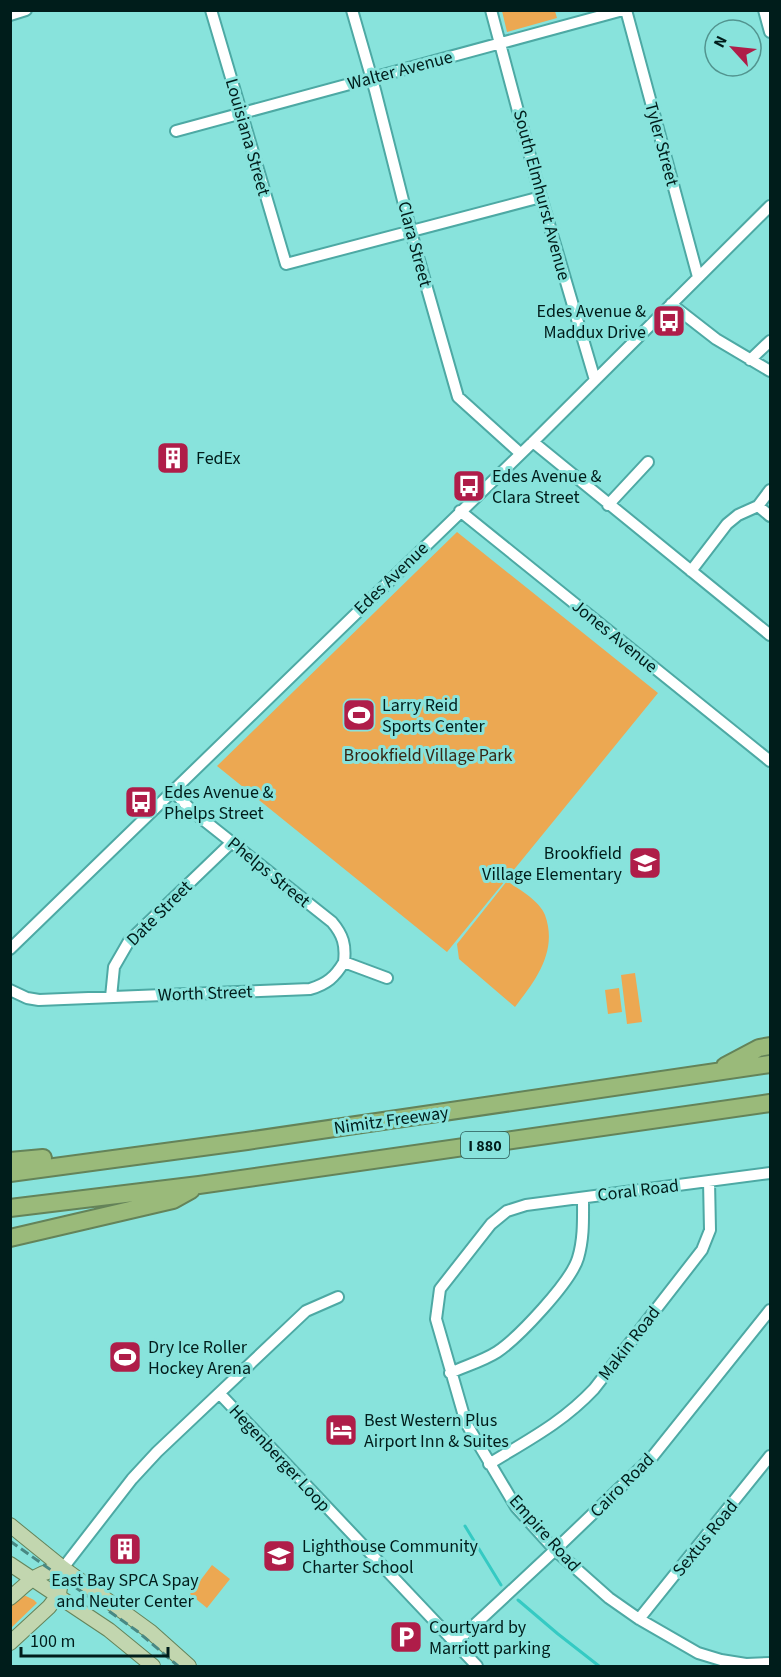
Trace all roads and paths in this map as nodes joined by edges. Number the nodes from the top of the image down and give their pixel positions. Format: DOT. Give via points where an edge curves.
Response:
graph roads {
  1 [pos="26,10"];
  2 [pos="211,10"];
  3 [pos="352,10"];
  4 [pos="491,10"];
  5 [pos="624,10"];
  6 [pos="764,10"];
  7 [pos="10,15"];
  8 [pos="771,32"];
  9 [pos="500,44"];
  10 [pos="371,78"];
  11 [pos="241,114"];
  12 [pos="177,130"];
  13 [pos="541,197"];
  14 [pos="771,206"];
  15 [pos="411,232"];
  16 [pos="698,277"];
  17 [pos="671,304"];
  18 [pos="771,341"];
  19 [pos="750,360"];
  20 [pos="771,371"];
  21 [pos="595,380"];
  22 [pos="533,442"];
  23 [pos="520,453"];
  24 [pos="648,462"];
  25 [pos="771,490"];
  26 [pos="608,505"];
  27 [pos="758,506"];
  28 [pos="460,511"];
  29 [pos="771,516"];
  30 [pos="691,571"];
  31 [pos="771,635"];
  32 [pos="771,760"];
  33 [pos="173,791"];
  34 [pos="232,842"];
  35 [pos="10,949"];
  36 [pos="344,962"];
  37 [pos="387,978"];
  38 [pos="10,990"];
  39 [pos="111,997"];
  40 [pos="771,1046"];
  41 [pos="771,1064"];
  42 [pos="715,1072"];
  43 [pos="771,1103"];
  44 [pos="247,1141"];
  45 [pos="10,1161"];
  46 [pos="10,1173"];
  47 [pos="771,1173"];
  48 [pos="709,1181"];
  49 [pos="200,1185"];
  50 [pos="583,1198"];
  51 [pos="10,1208"];
  52 [pos="507,1211"];
  53 [pos="10,1238"];
  54 [pos="338,1297"];
  55 [pos="771,1310"];
  56 [pos="450,1373"];
  57 [pos="220,1394"];
  58 [pos="771,1456"];
  59 [pos="489,1464"];
  60 [pos="10,1526"];
  61 [pos="555,1550"];
  62 [pos="10,1564"];
  63 [pos="63,1568"];
  64 [pos="33,1577"];
  65 [pos="59,1594"];
  66 [pos="10,1598"];
  67 [pos="639,1619"];
  68 [pos="455,1642"];
  69 [pos="10,1643"];
  70 [pos="771,1663"];
  71 [pos="153,1666"];
  72 [pos="189,1666"];
  73 [pos="477,1666"];
  1 -- 7 [label="street"];
  2 -- 11 [label="street, Louisiana Street"];
  3 -- 10 [label="street, Clara Street"];
  4 -- 9 [label="street, South Elmhurst Avenue"];
  5 -- 9 [label="street, Walter Avenue"];
  5 -- 16 [label="street, Tyler Street"];
  6 -- 8 [label="street"];
  9 -- 10 [label="street, Walter Avenue"];
  9 -- 13 [label="street, South Elmhurst Avenue"];
  10 -- 11 [label="street, Walter Avenue"];
  10 -- 15 [label="street, Clara Street"];
  11 -- 12 [label="street, Walter Avenue"];
  11 -- 15 [label="street, Louisiana Street" via="286,264"];
  13 -- 15 [label="street"];
  13 -- 21 [label="street, South Elmhurst Avenue"];
  14 -- 16 [label="street, Edes Avenue"];
  15 -- 23 [label="street, Clara Street" via="458,397"];
  16 -- 17 [label="street, Edes Avenue"];
  17 -- 19 [label="street"];
  17 -- 21 [label="street, Edes Avenue"];
  18 -- 19 [label="street"];
  19 -- 20 [label="street"];
  21 -- 22 [label="street, Edes Avenue"];
  22 -- 23 [label="street, Edes Avenue"];
  22 -- 26 [label="street"];
  23 -- 28 [label="street, Edes Avenue"];
  24 -- 26 [label="street"];
  25 -- 27 [label="street"];
  26 -- 30 [label="street"];
  27 -- 29 [label="street"];
  27 -- 30 [label="street" via="738,514 727,524"];
  28 -- 32 [label="street, Jones Avenue"];
  28 -- 33 [label="street, Edes Avenue"];
  30 -- 31 [label="street"];
  33 -- 34 [label="street, Phelps Street"];
  33 -- 35 [label="street, Edes Avenue"];
  34 -- 36 [label="street, Phelps Street" via="332,922 342,934"];
  34 -- 39 [label="street, Date Street" via="129,941 114,967"];
  36 -- 37 [label="street"];
  36 -- 39 [label="street, Worth Street" via="336,976 310,989"];
  38 -- 39 [label="street, Worth Street" via="39,1000"];
  40 -- 42 [label="highway" via="759,1048"];
  41 -- 42 [label="highway, Nimitz Freeway / I 880"];
  42 -- 44 [label="highway, Nimitz Freeway / I 880"];
  43 -- 49 [label="highway, I 880"];
  44 -- 45 [label="highway"];
  44 -- 46 [label="highway, Nimitz Freeway / I 880"];
  47 -- 48 [label="street, Coral Road"];
  48 -- 50 [label="street, Coral Road"];
  48 -- 59 [label="street, Makin Road" via="710,1230 702,1250 594,1389 555,1425"];
  49 -- 51 [label="highway, I 880"];
  49 -- 53 [label="highway" via="173,1200"];
  50 -- 52 [label="street, Coral Road"];
  50 -- 56 [label="street" via="583,1240 568,1278 514,1340 494,1354"];
  52 -- 56 [label="street, Empire Road" via="491,1224 440,1289 436,1319"];
  54 -- 57 [label="street" via="306,1311"];
  55 -- 61 [label="street, Cairo Road" via="653,1456"];
  56 -- 59 [label="street, Empire Road" via="466,1423"];
  57 -- 63 [label="street, Hegenberger Loop" via="144,1465"];
  57 -- 68 [label="street, Hegenberger Loop"];
  58 -- 67 [label="street, Sextus Road"];
  59 -- 61 [label="street, Empire Road" via="516,1507"];
  60 -- 63 [label="main road"];
  61 -- 67 [label="street, Empire Road"];
  61 -- 68 [label="street, Cairo Road"];
  62 -- 64 [label="main road"];
  63 -- 64 [label="main road"];
  63 -- 65 [label="main road"];
  63 -- 72 [label="main road" via="151,1632"];
  64 -- 65 [label="main road"];
  64 -- 66 [label="main road"];
  65 -- 69 [label="main road"];
  65 -- 71 [label="main road"];
  67 -- 70 [label="street, Empire Road" via="698,1653 746,1664"];
  68 -- 73 [label="street, Hegenberger Loop"];
}
